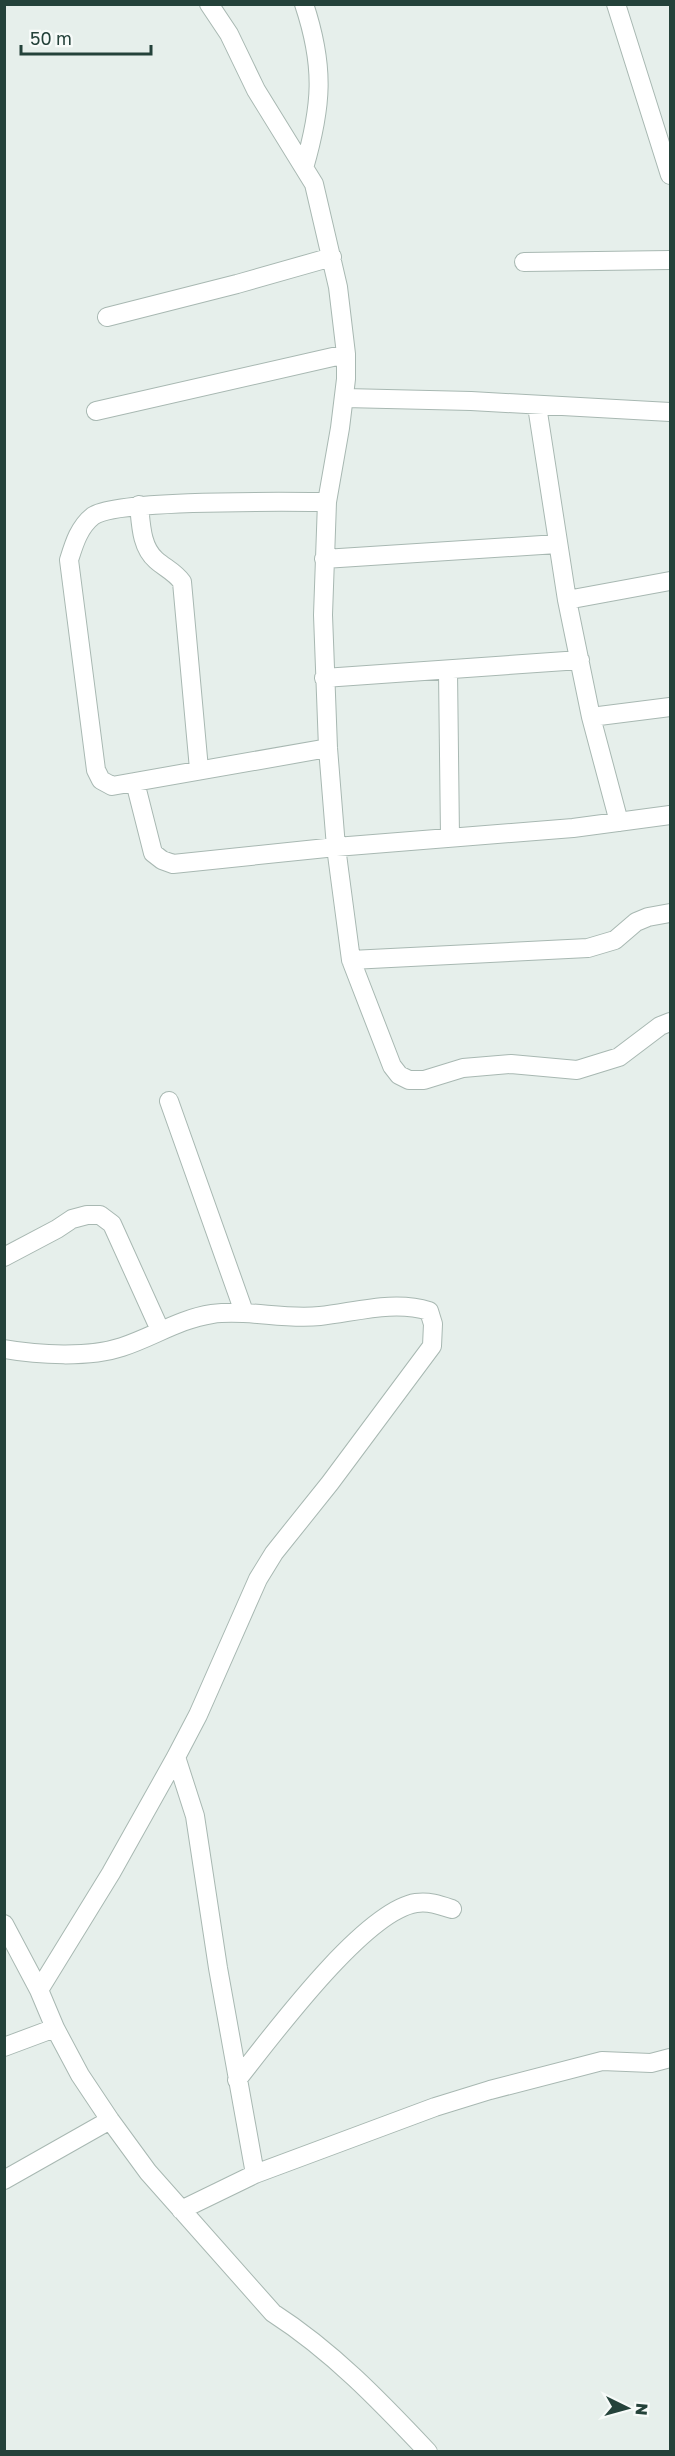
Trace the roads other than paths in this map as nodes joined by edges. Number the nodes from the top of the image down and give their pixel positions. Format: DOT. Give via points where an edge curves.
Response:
graph roads {
  1 [pos="209,4"];
  2 [pos="304,4"];
  3 [pos="616,4"];
  4 [pos="304,168"];
  5 [pos="670,168"];
  6 [pos="332,256"];
  7 [pos="670,260"];
  8 [pos="524,262"];
  9 [pos="107,317"];
  10 [pos="346,354"];
  11 [pos="345,398"];
  12 [pos="537,406"];
  13 [pos="96,411"];
  14 [pos="670,412"];
  15 [pos="327,502"];
  16 [pos="139,506"];
  17 [pos="558,543"];
  18 [pos="324,559"];
  19 [pos="670,581"];
  20 [pos="567,600"];
  21 [pos="580,660"];
  22 [pos="448,671"];
  23 [pos="324,678"];
  24 [pos="670,708"];
  25 [pos="591,717"];
  26 [pos="328,748"];
  27 [pos="199,769"];
  28 [pos="135,782"];
  29 [pos="670,815"];
  30 [pos="618,822"];
  31 [pos="450,837"];
  32 [pos="336,846"];
  33 [pos="670,913"];
  34 [pos="351,960"];
  35 [pos="670,1022"];
  36 [pos="169,1101"];
  37 [pos="4,1257"];
  38 [pos="244,1312"];
  39 [pos="160,1330"];
  40 [pos="4,1349"];
  41 [pos="176,1757"];
  42 [pos="452,1909"];
  43 [pos="4,1924"];
  44 [pos="12,1955"];
  45 [pos="39,1990"];
  46 [pos="55,2028"];
  47 [pos="4,2047"];
  48 [pos="670,2058"];
  49 [pos="237,2080"];
  50 [pos="110,2120"];
  51 [pos="255,2174"];
  52 [pos="4,2180"];
  53 [pos="181,2210"];
  54 [pos="428,2451"];
  1 -- 4 [label="street"];
  2 -- 4 [label="street" via="316,42 319,69 319,104"];
  3 -- 5 [label="street"];
  4 -- 6 [label="street" via="314,184"];
  6 -- 9 [label="street"];
  6 -- 10 [label="street"];
  7 -- 8 [label="street"];
  10 -- 11 [label="street"];
  10 -- 13 [label="street"];
  11 -- 12 [label="street"];
  11 -- 15 [label="street"];
  12 -- 14 [label="street"];
  12 -- 17 [label="street"];
  15 -- 16 [label="street"];
  15 -- 18 [label="street"];
  16 -- 27 [label="street" via="144,543 150,555 183,582"];
  16 -- 28 [label="street" via="106,509 93,516 81,529 69,560 96,770 101,780 112,786"];
  17 -- 18 [label="street"];
  17 -- 20 [label="street"];
  18 -- 23 [label="street"];
  19 -- 20 [label="street"];
  20 -- 21 [label="street"];
  21 -- 22 [label="street"];
  21 -- 25 [label="street"];
  22 -- 23 [label="street"];
  22 -- 31 [label="street"];
  23 -- 26 [label="street"];
  24 -- 25 [label="street"];
  25 -- 30 [label="street"];
  26 -- 27 [label="street"];
  26 -- 32 [label="street"];
  27 -- 28 [label="street"];
  28 -- 32 [label="street" via="153,853 173,864"];
  29 -- 30 [label="street"];
  30 -- 31 [label="street"];
  31 -- 32 [label="street"];
  32 -- 34 [label="street"];
  33 -- 34 [label="street" via="648,916 615,939 588,948"];
  34 -- 35 [label="street" via="392,1066 409,1080 424,1080 463,1068 511,1064 577,1071 619,1057"];
  36 -- 38 [label="street"];
  37 -- 39 [label="street" via="72,1219 100,1215 112,1224"];
  38 -- 39 [label="street" via="211,1314"];
  38 -- 41 [label="street" via="290,1318 415,1307 429,1311 432,1346 258,1578"];
  39 -- 40 [label="street" via="120,1348 93,1352 40,1354"];
  41 -- 45 [label="street" via="106,1882"];
  41 -- 49 [label="street" via="195,1816"];
  42 -- 49 [label="street" via="430,1902 415,1903 381,1920 347,1948"];
  43 -- 44 [label="street"];
  44 -- 45 [label="street"];
  45 -- 46 [label="street"];
  46 -- 47 [label="street"];
  46 -- 50 [label="street"];
  48 -- 51 [label="street" via="651,2063 602,2061 490,2090"];
  49 -- 51 [label="street"];
  50 -- 52 [label="street"];
  50 -- 53 [label="street"];
  51 -- 53 [label="street"];
  53 -- 54 [label="street" via="273,2313 353,2375"];
}
